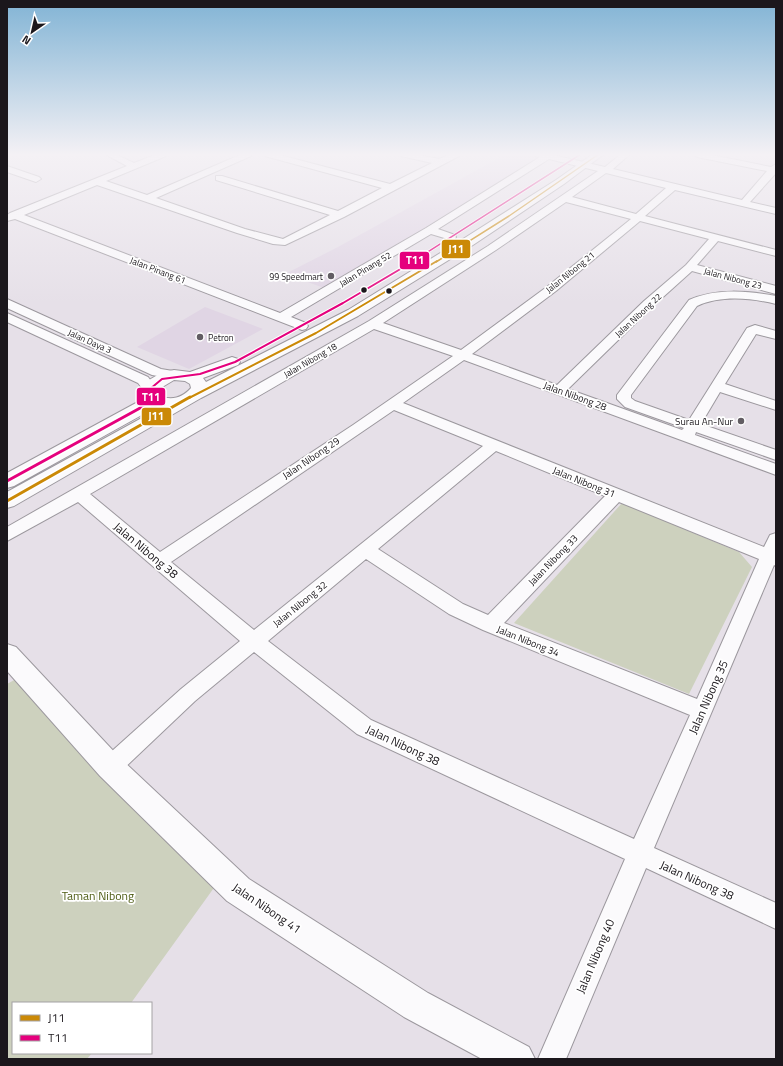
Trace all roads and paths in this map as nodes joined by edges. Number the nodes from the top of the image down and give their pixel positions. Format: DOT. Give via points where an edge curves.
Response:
graph roads {
  1 [pos="42,204"];
  2 [pos="164,204"];
  3 [pos="303,204"];
  4 [pos="362,204"];
  5 [pos="471,204"];
  6 [pos="506,204"];
  7 [pos="519,204"];
  8 [pos="555,204"];
  9 [pos="585,204"];
  10 [pos="654,204"];
  11 [pos="747,204"];
  12 [pos="776,211"];
  13 [pos="340,215"];
  14 [pos="11,217"];
  15 [pos="638,218"];
  16 [pos="430,230"];
  17 [pos="451,237"];
  18 [pos="715,238"];
  19 [pos="776,253"];
  20 [pos="690,267"];
  21 [pos="776,290"];
  22 [pos="776,300"];
  23 [pos="7,303"];
  24 [pos="7,316"];
  25 [pos="282,318"];
  26 [pos="373,324"];
  27 [pos="302,326"];
  28 [pos="776,335"];
  29 [pos="463,355"];
  30 [pos="182,376"];
  31 [pos="716,386"];
  32 [pos="559,390"];
  33 [pos="150,393"];
  34 [pos="190,398"];
  35 [pos="392,404"];
  36 [pos="776,406"];
  37 [pos="689,431"];
  38 [pos="494,445"];
  39 [pos="776,455"];
  40 [pos="776,470"];
  41 [pos="7,481"];
  42 [pos="79,494"];
  43 [pos="616,495"];
  44 [pos="7,501"];
  45 [pos="7,535"];
  46 [pos="366,550"];
  47 [pos="774,551"];
  48 [pos="159,561"];
  49 [pos="490,625"];
  50 [pos="254,641"];
  51 [pos="8,659"];
  52 [pos="702,710"];
  53 [pos="110,767"];
  54 [pos="640,854"];
  55 [pos="776,916"];
  56 [pos="518,1059"];
  57 [pos="552,1059"];
  1 -- 14 [label="street"];
  2 -- 13 [label="street" via="270,240 285,242"];
  3 -- 13 [label="street"];
  4 -- 13 [label="street"];
  5 -- 16 [label="street, Jalan Pinang 52"];
  6 -- 17 [label="main road"];
  7 -- 34 [label="main road" via="468,242 353,313"];
  8 -- 26 [label="street, Jalan Nibong 18" via="492,248"];
  9 -- 15 [label="street"];
  10 -- 15 [label="street, Jalan Nibong 21"];
  11 -- 12 [label="street"];
  14 -- 25 [label="street, Jalan Pinang 61"];
  15 -- 18 [label="street"];
  15 -- 29 [label="street, Jalan Nibong 21"];
  16 -- 17 [label="street"];
  16 -- 25 [label="street, Jalan Pinang 52"];
  17 -- 27 [label="main road"];
  18 -- 19 [label="street"];
  18 -- 20 [label="street, Jalan Nibong 22"];
  20 -- 21 [label="street, Jalan Nibong 23"];
  20 -- 32 [label="street, Jalan Nibong 22"];
  22 -- 37 [label="street" via="735,297 699,300 693,303 624,395 624,399 630,404"];
  23 -- 30 [label="street, Jalan Daya 3" via="157,372"];
  24 -- 33 [label="street, Jalan Daya 3" via="143,380"];
  25 -- 27 [label="street, Jalan Pinang 61"];
  26 -- 29 [label="street, Jalan Nibong 28"];
  26 -- 42 [label="street, Jalan Nibong 18"];
  27 -- 30 [label="main road" via="218,368"];
  28 -- 31 [label="street" via="756,329 751,331"];
  29 -- 32 [label="street, Jalan Nibong 28"];
  29 -- 35 [label="street, Jalan Nibong 29"];
  30 -- 33 [label="main road" via="159,380"];
  30 -- 34 [label="main road" via="199,384 200,388"];
  31 -- 36 [label="street"];
  31 -- 37 [label="street"];
  32 -- 37 [label="street, Jalan Nibong 28"];
  33 -- 34 [label="main road" via="160,403 167,404"];
  33 -- 41 [label="main road" via="142,407 134,412"];
  34 -- 44 [label="main road"];
  35 -- 38 [label="street, Jalan Nibong 31"];
  35 -- 48 [label="street, Jalan Nibong 29"];
  37 -- 39 [label="street"];
  37 -- 40 [label="street, Jalan Nibong 28"];
  38 -- 43 [label="street, Jalan Nibong 31"];
  38 -- 46 [label="street, Jalan Nibong 32"];
  42 -- 45 [label="street, Jalan Nibong 18"];
  42 -- 48 [label="street, Jalan Nibong 38"];
  43 -- 47 [label="street, Jalan Nibong 31"];
  43 -- 49 [label="street, Jalan Nibong 33"];
  46 -- 49 [label="street, Jalan Nibong 34" via="456,609"];
  46 -- 50 [label="street, Jalan Nibong 32"];
  47 -- 52 [label="street, Jalan Nibong 35"];
  48 -- 50 [label="street, Jalan Nibong 38"];
  49 -- 52 [label="street, Jalan Nibong 34"];
  50 -- 53 [label="street, Jalan Nibong 32" via="188,695"];
  50 -- 54 [label="street, Jalan Nibong 38" via="364,728"];
  51 -- 53 [label="main road, Jalan Nibong 41"];
  52 -- 54 [label="street, Jalan Nibong 35"];
  53 -- 56 [label="main road, Jalan Nibong 41" via="238,890 416,1005"];
  54 -- 55 [label="street, Jalan Nibong 38"];
  54 -- 57 [label="street, Jalan Nibong 40"];
}
